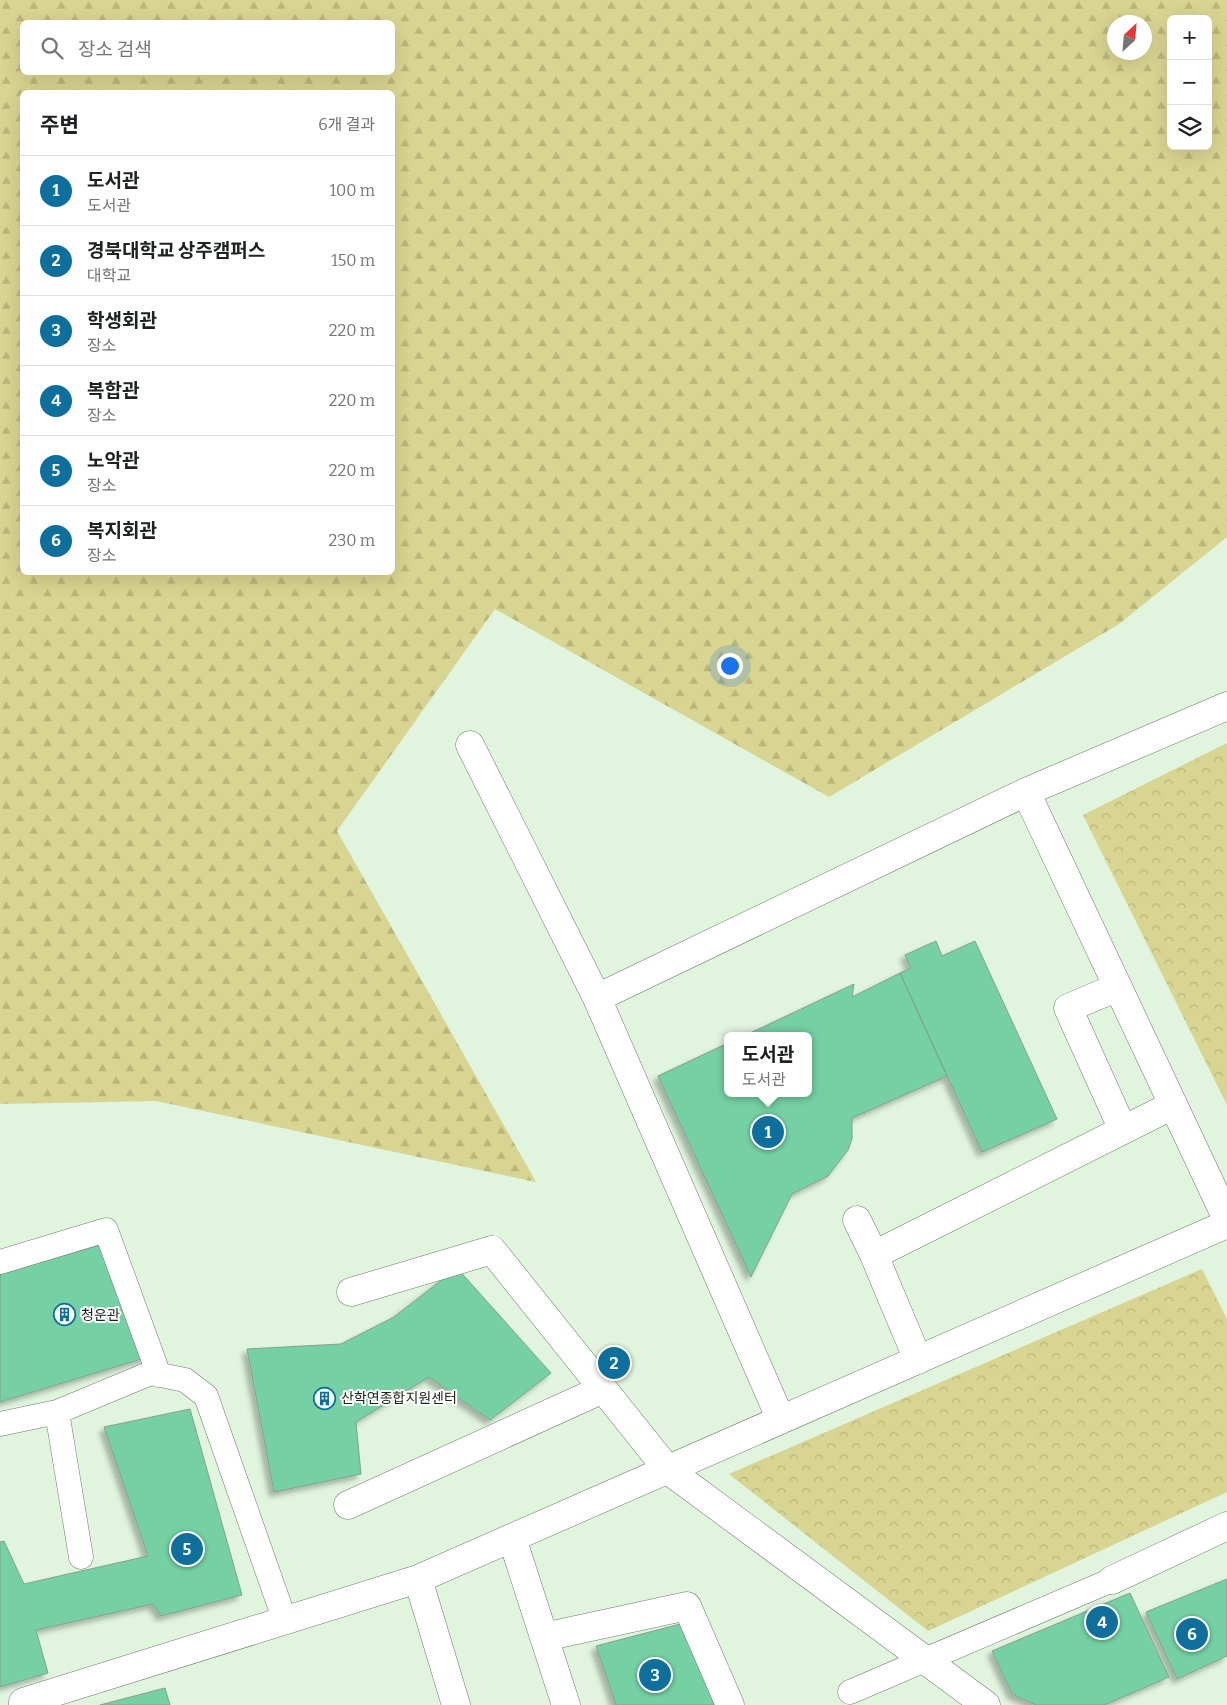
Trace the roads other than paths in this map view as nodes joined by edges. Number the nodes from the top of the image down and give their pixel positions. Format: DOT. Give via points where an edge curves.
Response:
graph roads {
  1 [pos="1227,706"];
  2 [pos="470,745"];
  3 [pos="1026,792"];
  4 [pos="1118,987"];
  5 [pos="597,998"];
  6 [pos="1173,1105"];
  7 [pos="1123,1130"];
  8 [pos="1227,1219"];
  9 [pos="857,1220"];
  10 [pos="1227,1224"];
  11 [pos="874,1255"];
  12 [pos="0,1262"];
  13 [pos="351,1292"];
  14 [pos="918,1360"];
  15 [pos="160,1375"];
  16 [pos="604,1389"];
  17 [pos="57,1412"];
  18 [pos="781,1420"];
  19 [pos="0,1424"];
  20 [pos="668,1470"];
  21 [pos="348,1505"];
  22 [pos="1227,1526"];
  23 [pos="512,1538"];
  24 [pos="81,1557"];
  25 [pos="418,1580"];
  26 [pos="1112,1580"];
  27 [pos="285,1621"];
  28 [pos="544,1637"];
  29 [pos="924,1660"];
  30 [pos="850,1692"];
  31 [pos="24,1705"];
  32 [pos="456,1705"];
  33 [pos="566,1705"];
  34 [pos="730,1705"];
  35 [pos="986,1705"];
  1 -- 3 [label="street"];
  2 -- 5 [label="street"];
  3 -- 4 [label="street"];
  3 -- 5 [label="street"];
  4 -- 6 [label="street"];
  4 -- 7 [label="street" via="1068,1008"];
  5 -- 18 [label="street"];
  6 -- 7 [label="street"];
  6 -- 8 [label="street"];
  7 -- 11 [label="street"];
  9 -- 11 [label="street"];
  10 -- 14 [label="street"];
  11 -- 14 [label="street"];
  12 -- 15 [label="street" via="106,1230"];
  13 -- 16 [label="street" via="492,1250"];
  14 -- 18 [label="street"];
  15 -- 17 [label="street" via="151,1373"];
  15 -- 27 [label="street" via="185,1380 206,1396"];
  16 -- 20 [label="street"];
  16 -- 21 [label="street"];
  17 -- 19 [label="street"];
  17 -- 24 [label="street"];
  18 -- 20 [label="street"];
  20 -- 23 [label="street"];
  20 -- 29 [label="street"];
  22 -- 26 [label="street"];
  23 -- 25 [label="street"];
  23 -- 28 [label="street"];
  25 -- 27 [label="street"];
  25 -- 32 [label="street"];
  26 -- 29 [label="street"];
  27 -- 31 [label="street" via="22,1702"];
  28 -- 33 [label="street"];
  28 -- 34 [label="street" via="687,1606"];
  29 -- 30 [label="street"];
  29 -- 35 [label="street"];
}
